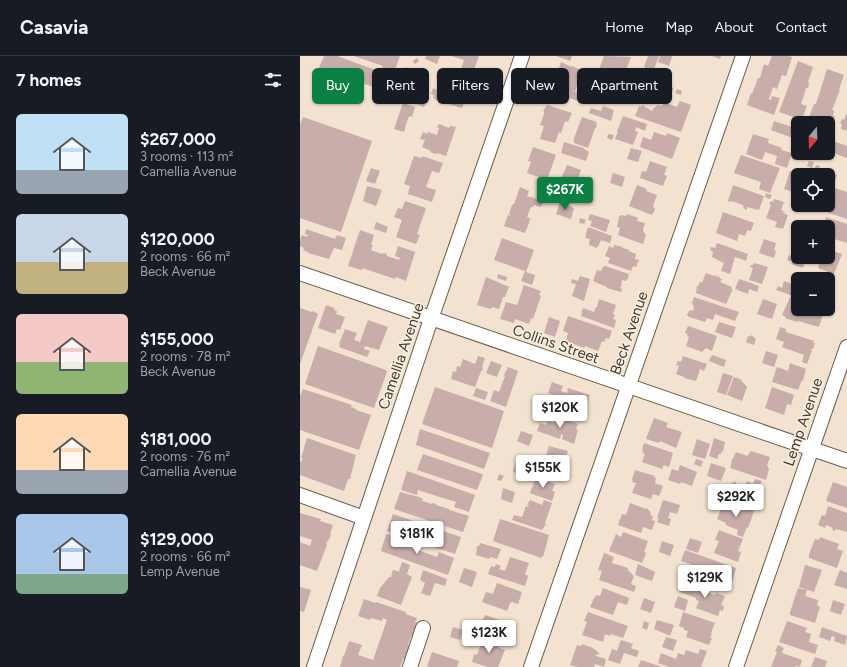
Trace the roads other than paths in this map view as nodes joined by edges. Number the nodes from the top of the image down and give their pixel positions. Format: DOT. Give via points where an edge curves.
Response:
graph roads {
  1 [pos="522,56"];
  2 [pos="743,56"];
  3 [pos="300,273"];
  4 [pos="431,319"];
  5 [pos="847,347"];
  6 [pos="628,386"];
  7 [pos="811,449"];
  8 [pos="847,461"];
  9 [pos="300,495"];
  10 [pos="364,518"];
  11 [pos="423,628"];
  12 [pos="314,667"];
  13 [pos="410,667"];
  14 [pos="531,667"];
  15 [pos="736,667"];
  1 -- 4 [label="street, Camellia Avenue"];
  2 -- 6 [label="street, Beck Avenue"];
  3 -- 4 [label="street, Collins Street"];
  4 -- 6 [label="street, Collins Street"];
  4 -- 10 [label="street, Camellia Avenue"];
  5 -- 7 [label="street, Lemp Avenue"];
  6 -- 7 [label="street, Collins Street"];
  6 -- 14 [label="street, Beck Avenue"];
  7 -- 8 [label="street, Collins Street"];
  7 -- 15 [label="street, Lemp Avenue"];
  9 -- 10 [label="street"];
  10 -- 12 [label="street, Camellia Avenue"];
  11 -- 13 [label="street"];
}
